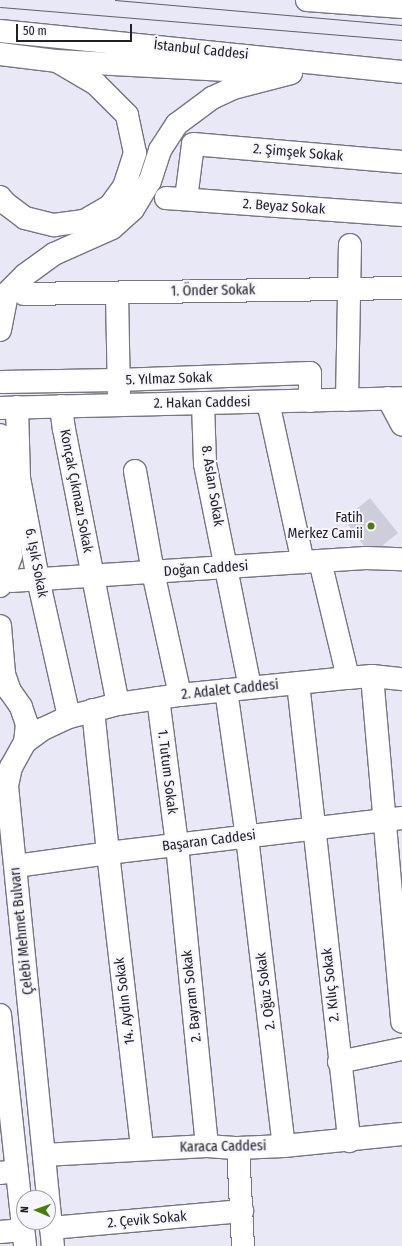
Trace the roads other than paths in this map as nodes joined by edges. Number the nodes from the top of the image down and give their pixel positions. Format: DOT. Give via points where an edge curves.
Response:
graph roads {
  1 [pos="307,0"];
  2 [pos="402,7"];
  3 [pos="0,31"];
  4 [pos="0,54"];
  5 [pos="56,61"];
  6 [pos="392,70"];
  7 [pos="291,73"];
  8 [pos="402,162"];
  9 [pos="0,197"];
  10 [pos="176,199"];
  11 [pos="402,215"];
  12 [pos="350,245"];
  13 [pos="402,288"];
  14 [pos="349,289"];
  15 [pos="117,293"];
  16 [pos="24,294"];
  17 [pos="0,330"];
  18 [pos="118,380"];
  19 [pos="1,382"];
  20 [pos="395,398"];
  21 [pos="347,400"];
  22 [pos="310,401"];
  23 [pos="268,402"];
  24 [pos="203,403"];
  25 [pos="119,405"];
  26 [pos="61,406"];
  27 [pos="9,408"];
  28 [pos="402,424"];
  29 [pos="0,435"];
  30 [pos="135,472"];
  31 [pos="402,559"];
  32 [pos="311,561"];
  33 [pos="227,568"];
  34 [pos="153,572"];
  35 [pos="92,576"];
  36 [pos="38,579"];
  37 [pos="5,583"];
  38 [pos="0,626"];
  39 [pos="372,676"];
  40 [pos="348,678"];
  41 [pos="402,679"];
  42 [pos="298,684"];
  43 [pos="250,687"];
  44 [pos="226,690"];
  45 [pos="180,695"];
  46 [pos="158,698"];
  47 [pos="12,699"];
  48 [pos="118,704"];
  49 [pos="93,710"];
  50 [pos="65,719"];
  51 [pos="14,753"];
  52 [pos="393,819"];
  53 [pos="315,828"];
  54 [pos="247,837"];
  55 [pos="177,845"];
  56 [pos="108,854"];
  57 [pos="16,866"];
  58 [pos="0,1014"];
  59 [pos="402,1022"];
  60 [pos="402,1049"];
  61 [pos="339,1062"];
  62 [pos="402,1134"];
  63 [pos="348,1141"];
  64 [pos="207,1146"];
  65 [pos="284,1146"];
  66 [pos="238,1148"];
  67 [pos="142,1149"];
  68 [pos="44,1155"];
  69 [pos="8,1172"];
  70 [pos="242,1211"];
  71 [pos="0,1232"];
  72 [pos="52,1237"];
  73 [pos="24,1238"];
  74 [pos="243,1246"];
  1 -- 2 [label="main road"];
  3 -- 6 [label="main road, İstanbul Caddesi"];
  4 -- 5 [label="main road"];
  5 -- 7 [label="main road"];
  5 -- 9 [label="main road" via="96,84 127,114 135,153 124,187 110,206 84,220 54,225 25,218"];
  6 -- 7 [label="main road" via="343,79"];
  7 -- 17 [label="main road" via="233,88 212,98 176,124 160,150 150,181 133,209 112,228 54,254 25,275 8,293"];
  8 -- 10 [label="main road, 2. Şimşek Sokak" via="193,144"];
  10 -- 11 [label="main road, 2. Beyaz Sokak"];
  12 -- 14 [label="main road"];
  13 -- 14 [label="main road, 1. Önder Sokak"];
  14 -- 15 [label="main road, 1. Önder Sokak"];
  14 -- 21 [label="main road"];
  15 -- 16 [label="main road, 1. Önder Sokak"];
  15 -- 18 [label="main road"];
  18 -- 19 [label="main road, 5. Yılmaz Sokak"];
  18 -- 22 [label="main road, 5. Yılmaz Sokak" via="310,374"];
  18 -- 25 [label="main road"];
  20 -- 21 [label="main road, 2. Hakan Caddesi"];
  20 -- 28 [label="main road"];
  21 -- 22 [label="main road, 2. Hakan Caddesi"];
  22 -- 23 [label="main road, 2. Hakan Caddesi"];
  23 -- 24 [label="main road, 2. Hakan Caddesi"];
  23 -- 32 [label="main road"];
  24 -- 25 [label="main road, 2. Hakan Caddesi"];
  24 -- 33 [label="main road, 8. Aslan Sokak" via="205,464"];
  25 -- 26 [label="main road, 2. Hakan Caddesi"];
  26 -- 27 [label="main road, 2. Hakan Caddesi"];
  26 -- 35 [label="main road, Konçak Çıkmazı Sokak"];
  27 -- 36 [label="main road, 6. Işık Sokak"];
  29 -- 37 [label="main road" via="11,556"];
  30 -- 34 [label="main road"];
  31 -- 32 [label="main road, Doğan Caddesi"];
  32 -- 33 [label="main road, Doğan Caddesi"];
  32 -- 40 [label="main road"];
  33 -- 34 [label="main road, Doğan Caddesi"];
  33 -- 43 [label="main road, 8. Aslan Sokak"];
  34 -- 35 [label="main road, Doğan Caddesi"];
  34 -- 45 [label="main road"];
  35 -- 36 [label="main road, Doğan Caddesi"];
  35 -- 48 [label="main road, Konçak Çıkmazı Sokak"];
  36 -- 37 [label="main road, Doğan Caddesi"];
  36 -- 50 [label="main road, 6. Işık Sokak"];
  38 -- 47 [label="main road, Çelebi Mehmet Bulvarı" via="4,674"];
  39 -- 40 [label="main road, 2. Adalet Caddesi"];
  39 -- 41 [label="main road, 2. Adalet Caddesi"];
  39 -- 52 [label="main road"];
  40 -- 42 [label="main road, 2. Adalet Caddesi"];
  42 -- 43 [label="main road, 2. Adalet Caddesi"];
  42 -- 53 [label="main road, 2. Kılıç Sokak"];
  43 -- 44 [label="main road, 2. Adalet Caddesi"];
  44 -- 45 [label="main road, 2. Adalet Caddesi"];
  44 -- 54 [label="main road, 2. Oğuz Sokak"];
  45 -- 46 [label="main road, 2. Adalet Caddesi"];
  46 -- 48 [label="main road, 2. Adalet Caddesi"];
  46 -- 55 [label="main road, 1. Tutum Sokak"];
  47 -- 50 [label="main road" via="34,714"];
  47 -- 51 [label="main road, Çelebi Mehmet Bulvarı" via="27,724"];
  48 -- 49 [label="main road, 2. Adalet Caddesi"];
  49 -- 50 [label="main road, 2. Adalet Caddesi"];
  49 -- 56 [label="main road, 14. Aydın Sokak"];
  50 -- 51 [label="main road, 2. Adalet Caddesi" via="43,729"];
  51 -- 57 [label="main road, Çelebi Mehmet Bulvarı" via="7,786"];
  52 -- 53 [label="main road, Başaran Caddesi"];
  52 -- 59 [label="main road"];
  53 -- 54 [label="main road, Başaran Caddesi"];
  53 -- 61 [label="main road, 2. Kılıç Sokak"];
  54 -- 55 [label="main road, Başaran Caddesi"];
  54 -- 65 [label="main road, 2. Oğuz Sokak"];
  55 -- 56 [label="main road, Başaran Caddesi"];
  55 -- 64 [label="main road, 2. Bayram Sokak"];
  56 -- 57 [label="main road, Başaran Caddesi"];
  56 -- 67 [label="main road, 14. Aydın Sokak"];
  57 -- 68 [label="main road, Çelebi Mehmet Bulvarı"];
  58 -- 69 [label="main road"];
  60 -- 61 [label="main road"];
  61 -- 63 [label="main road, 2. Kılıç Sokak"];
  62 -- 63 [label="main road, Karaca Caddesi"];
  63 -- 65 [label="main road, Karaca Caddesi"];
  64 -- 66 [label="main road, Karaca Caddesi"];
  64 -- 67 [label="main road, Karaca Caddesi"];
  65 -- 66 [label="main road, Karaca Caddesi"];
  66 -- 70 [label="main road"];
  67 -- 68 [label="main road, Karaca Caddesi"];
  68 -- 72 [label="main road, Çelebi Mehmet Bulvarı"];
  69 -- 73 [label="main road"];
  70 -- 72 [label="main road, 2. Çevik Sokak"];
  70 -- 74 [label="main road"];
  71 -- 73 [label="main road"];
}
